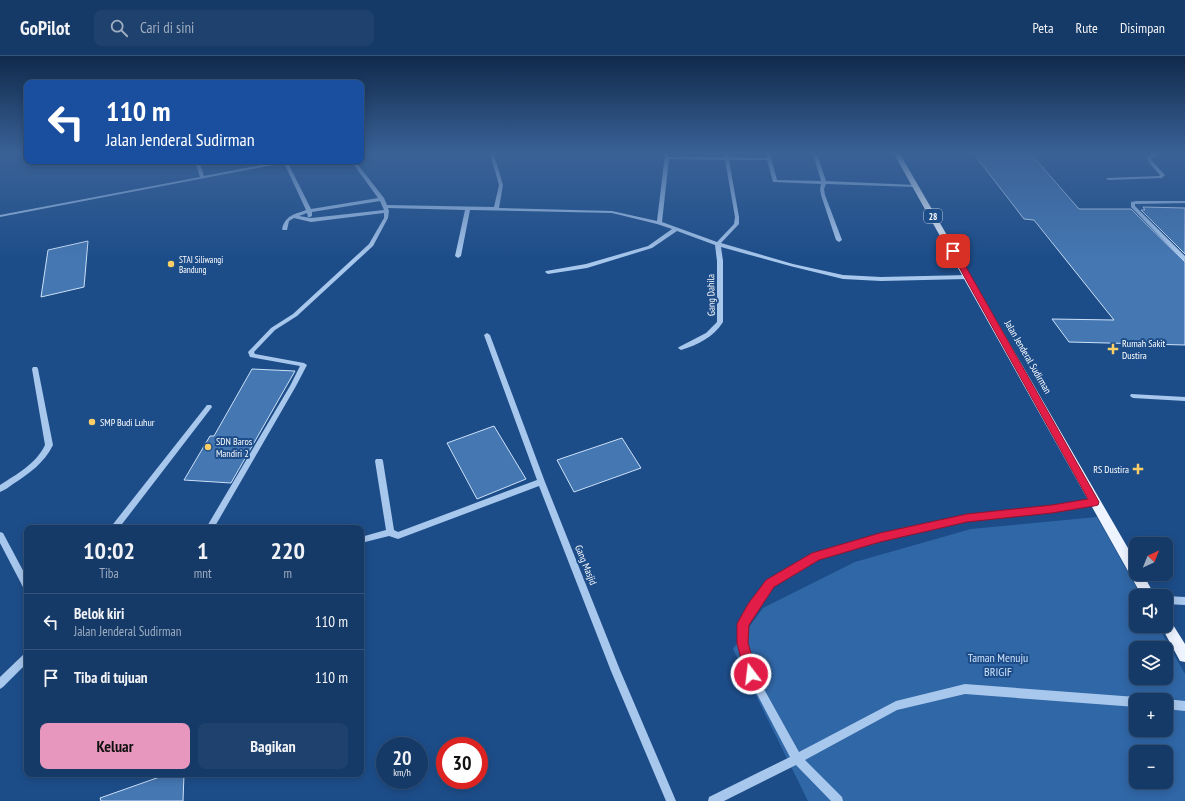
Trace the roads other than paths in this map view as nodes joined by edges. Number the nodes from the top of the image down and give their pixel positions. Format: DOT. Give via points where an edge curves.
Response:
graph roads {
  1 [pos="145,189"];
  2 [pos="299,189"];
  3 [pos="374,189"];
  4 [pos="500,189"];
  5 [pos="663,189"];
  6 [pos="732,189"];
  7 [pos="822,189"];
  8 [pos="918,189"];
  9 [pos="382,199"];
  10 [pos="1185,202"];
  11 [pos="386,208"];
  12 [pos="468,209"];
  13 [pos="496,209"];
  14 [pos="309,211"];
  15 [pos="0,216"];
  16 [pos="295,217"];
  17 [pos="311,220"];
  18 [pos="660,223"];
  19 [pos="285,229"];
  20 [pos="675,230"];
  21 [pos="839,240"];
  22 [pos="718,244"];
  23 [pos="458,256"];
  24 [pos="1185,259"];
  25 [pos="548,272"];
  26 [pos="968,277"];
  27 [pos="487,335"];
  28 [pos="681,348"];
  29 [pos="35,369"];
  30 [pos="1133,396"];
  31 [pos="1185,399"];
  32 [pos="209,407"];
  33 [pos="379,461"];
  34 [pos="541,482"];
  35 [pos="0,489"];
  36 [pos="1094,502"];
  37 [pos="116,525"];
  38 [pos="212,525"];
  39 [pos="390,532"];
  40 [pos="0,535"];
  41 [pos="364,539"];
  42 [pos="1129,562"];
  43 [pos="24,580"];
  44 [pos="1173,600"];
  45 [pos="1185,601"];
  46 [pos="1171,633"];
  47 [pos="1185,656"];
  48 [pos="24,660"];
  49 [pos="0,684"];
  50 [pos="1129,701"];
  51 [pos="1173,705"];
  52 [pos="1185,706"];
  53 [pos="798,759"];
  54 [pos="671,801"];
  55 [pos="713,801"];
  56 [pos="838,801"];
  1 -- 15 [label="street"];
  2 -- 14 [label="street"];
  3 -- 9 [label="street"];
  4 -- 13 [label="street"];
  5 -- 18 [label="street"];
  6 -- 22 [label="street" via="737,220"];
  7 -- 21 [label="street"];
  8 -- 26 [label="main road, Jalan Jenderal Sudirman / 28"];
  9 -- 11 [label="street"];
  9 -- 14 [label="street"];
  10 -- 24 [label="street" via="1133,203 1146,220"];
  11 -- 12 [label="street"];
  11 -- 17 [label="street"];
  11 -- 38 [label="street" via="383,225 371,245 251,352 252,356 304,365"];
  12 -- 13 [label="street"];
  12 -- 23 [label="street"];
  13 -- 18 [label="street" via="612,212"];
  14 -- 16 [label="street"];
  14 -- 17 [label="street"];
  16 -- 17 [label="street"];
  16 -- 19 [label="street" via="287,221"];
  18 -- 20 [label="street"];
  20 -- 22 [label="street"];
  20 -- 25 [label="street" via="650,247 587,266"];
  22 -- 26 [label="street" via="792,266 843,277"];
  22 -- 28 [label="street, Gang Dahila" via="720,322 715,331"];
  26 -- 36 [label="main road, Jalan Jenderal Sudirman / 28"];
  27 -- 34 [label="street, Gang Masjid"];
  29 -- 35 [label="street" via="49,445 46,454 40,460"];
  30 -- 31 [label="street"];
  32 -- 37 [label="street"];
  33 -- 39 [label="street"];
  34 -- 39 [label="street" via="398,536"];
  34 -- 54 [label="street, Gang Masjid"];
  36 -- 42 [label="main road, Jalan Jenderal Sudirman / 28"];
  36 -- 53 [label="street" via="967,518 880,537 816,556 770,583 743,624 742,643 751,674"];
  39 -- 41 [label="street"];
  40 -- 43 [label="street"];
  44 -- 45 [label="street"];
  46 -- 47 [label="main road"];
  48 -- 49 [label="street"];
  50 -- 53 [label="street" via="965,689 896,706"];
  51 -- 52 [label="street"];
  53 -- 55 [label="street"];
  53 -- 56 [label="street"];
}
